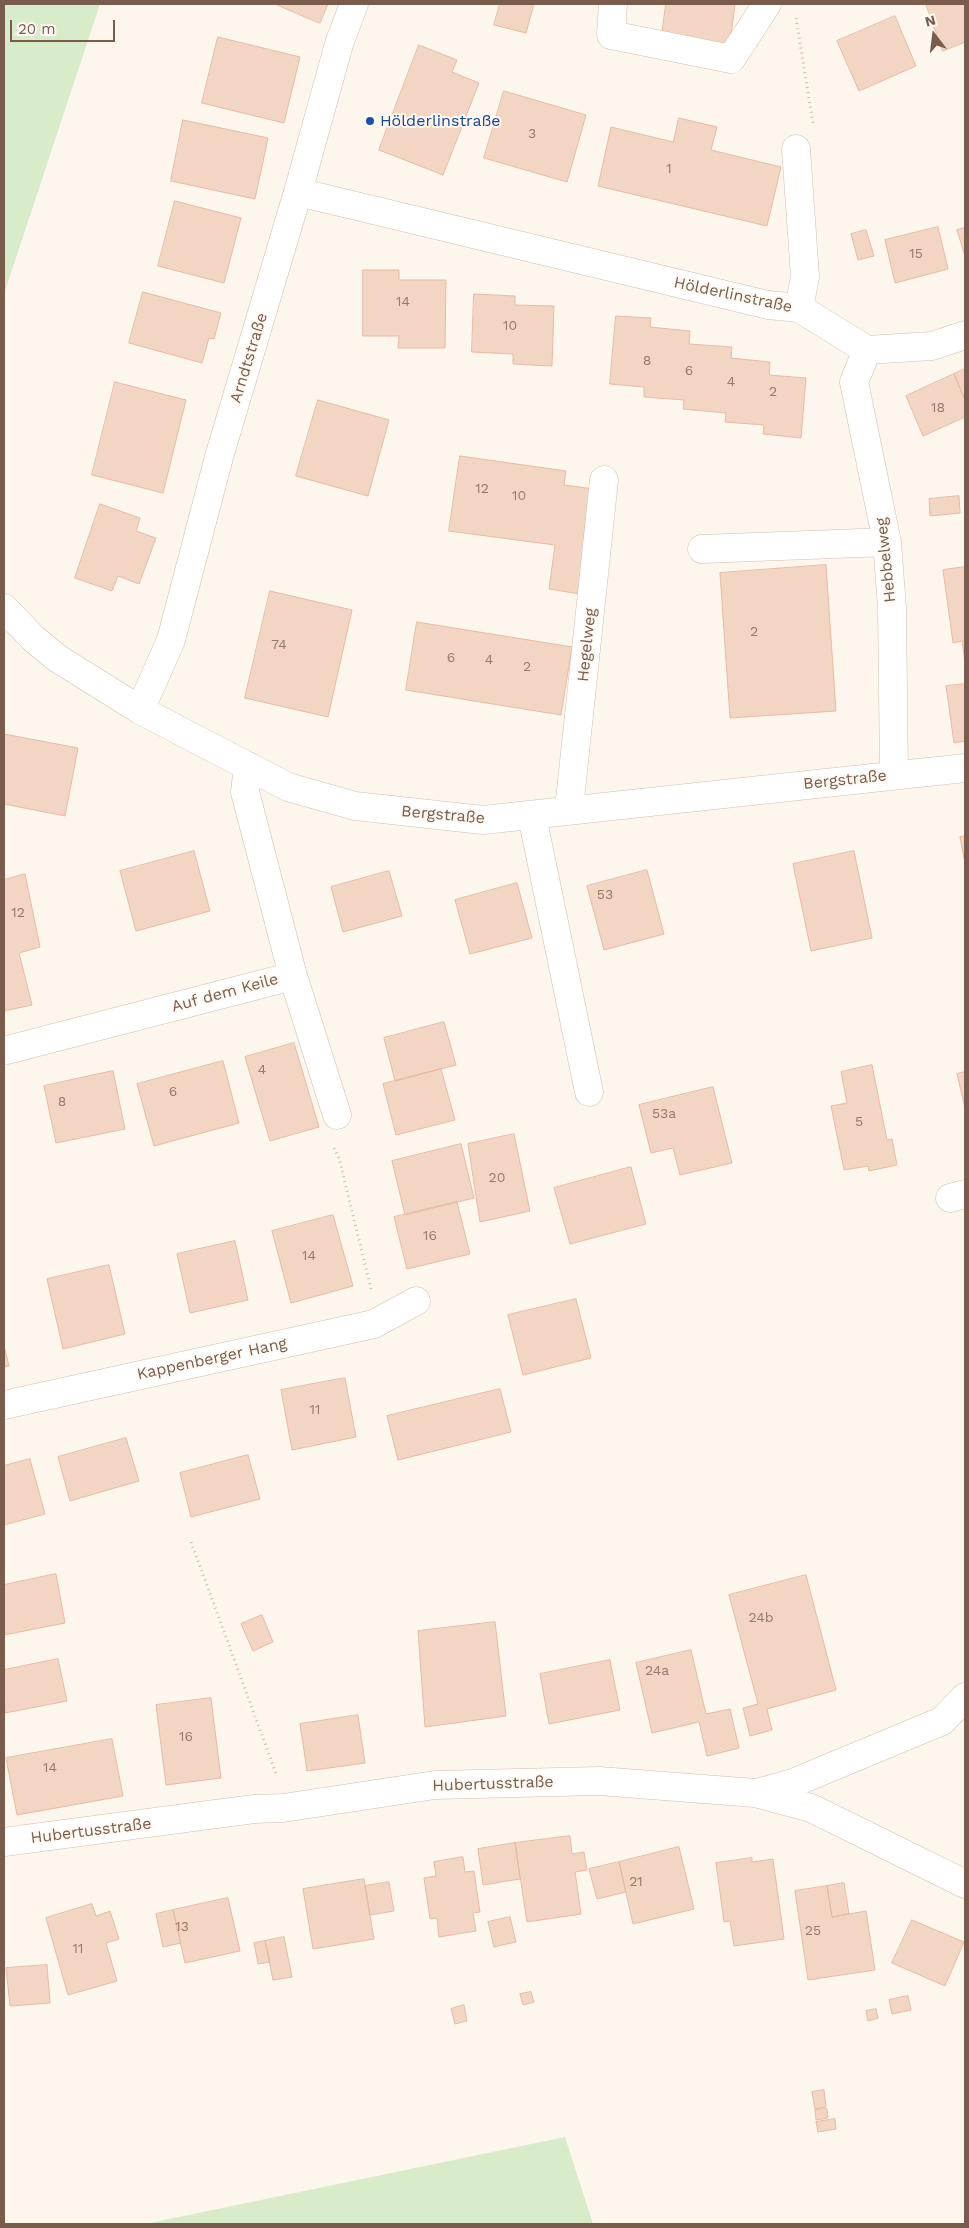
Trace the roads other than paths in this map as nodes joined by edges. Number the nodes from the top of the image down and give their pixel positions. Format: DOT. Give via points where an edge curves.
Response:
graph roads {
  1 [pos="354,4"];
  2 [pos="613,4"];
  3 [pos="773,8"];
  4 [pos="796,149"];
  5 [pos="298,192"];
  6 [pos="799,308"];
  7 [pos="965,335"];
  8 [pos="867,350"];
  9 [pos="604,480"];
  10 [pos="887,542"];
  11 [pos="702,548"];
  12 [pos="4,608"];
  13 [pos="140,710"];
  14 [pos="248,766"];
  15 [pos="965,768"];
  16 [pos="894,774"];
  17 [pos="569,809"];
  18 [pos="532,816"];
  19 [pos="292,976"];
  20 [pos="7,1050"];
  21 [pos="589,1092"];
  22 [pos="337,1115"];
  23 [pos="416,1301"];
  24 [pos="4,1405"];
  25 [pos="965,1696"];
  26 [pos="756,1793"];
  27 [pos="4,1842"];
  28 [pos="965,1884"];
  1 -- 5 [label="street, Arndtstraße" via="339,44"];
  2 -- 3 [label="street" via="611,35 732,59"];
  4 -- 6 [label="street" via="805,277"];
  5 -- 6 [label="street, Hölderlinstraße" via="768,305"];
  5 -- 13 [label="street, Arndtstraße" via="219,457 171,640"];
  6 -- 8 [label="street, Hölderlinstraße"];
  7 -- 8 [label="street" via="932,346"];
  8 -- 10 [label="street, Hebbelweg" via="854,382"];
  9 -- 17 [label="street, Hegelweg"];
  10 -- 11 [label="street"];
  10 -- 16 [label="street, Hebbelweg" via="892,608"];
  12 -- 13 [label="street, Bergstraße" via="34,640 57,658"];
  13 -- 14 [label="street, Bergstraße"];
  14 -- 18 [label="street, Bergstraße" via="288,787 355,806 482,820"];
  14 -- 19 [label="street, Auf dem Keile" via="245,792"];
  15 -- 16 [label="street, Bergstraße"];
  16 -- 17 [label="street, Bergstraße"];
  17 -- 18 [label="street, Bergstraße"];
  18 -- 21 [label="street"];
  19 -- 20 [label="street, Auf dem Keile"];
  19 -- 22 [label="street"];
  23 -- 24 [label="street, Kappenberger Hang" via="374,1324"];
  25 -- 26 [label="street" via="942,1721 793,1783"];
  26 -- 27 [label="street, Hubertusstraße" via="599,1781 435,1785 283,1808"];
  26 -- 28 [label="street, Hubertusstraße" via="811,1808"];
}
